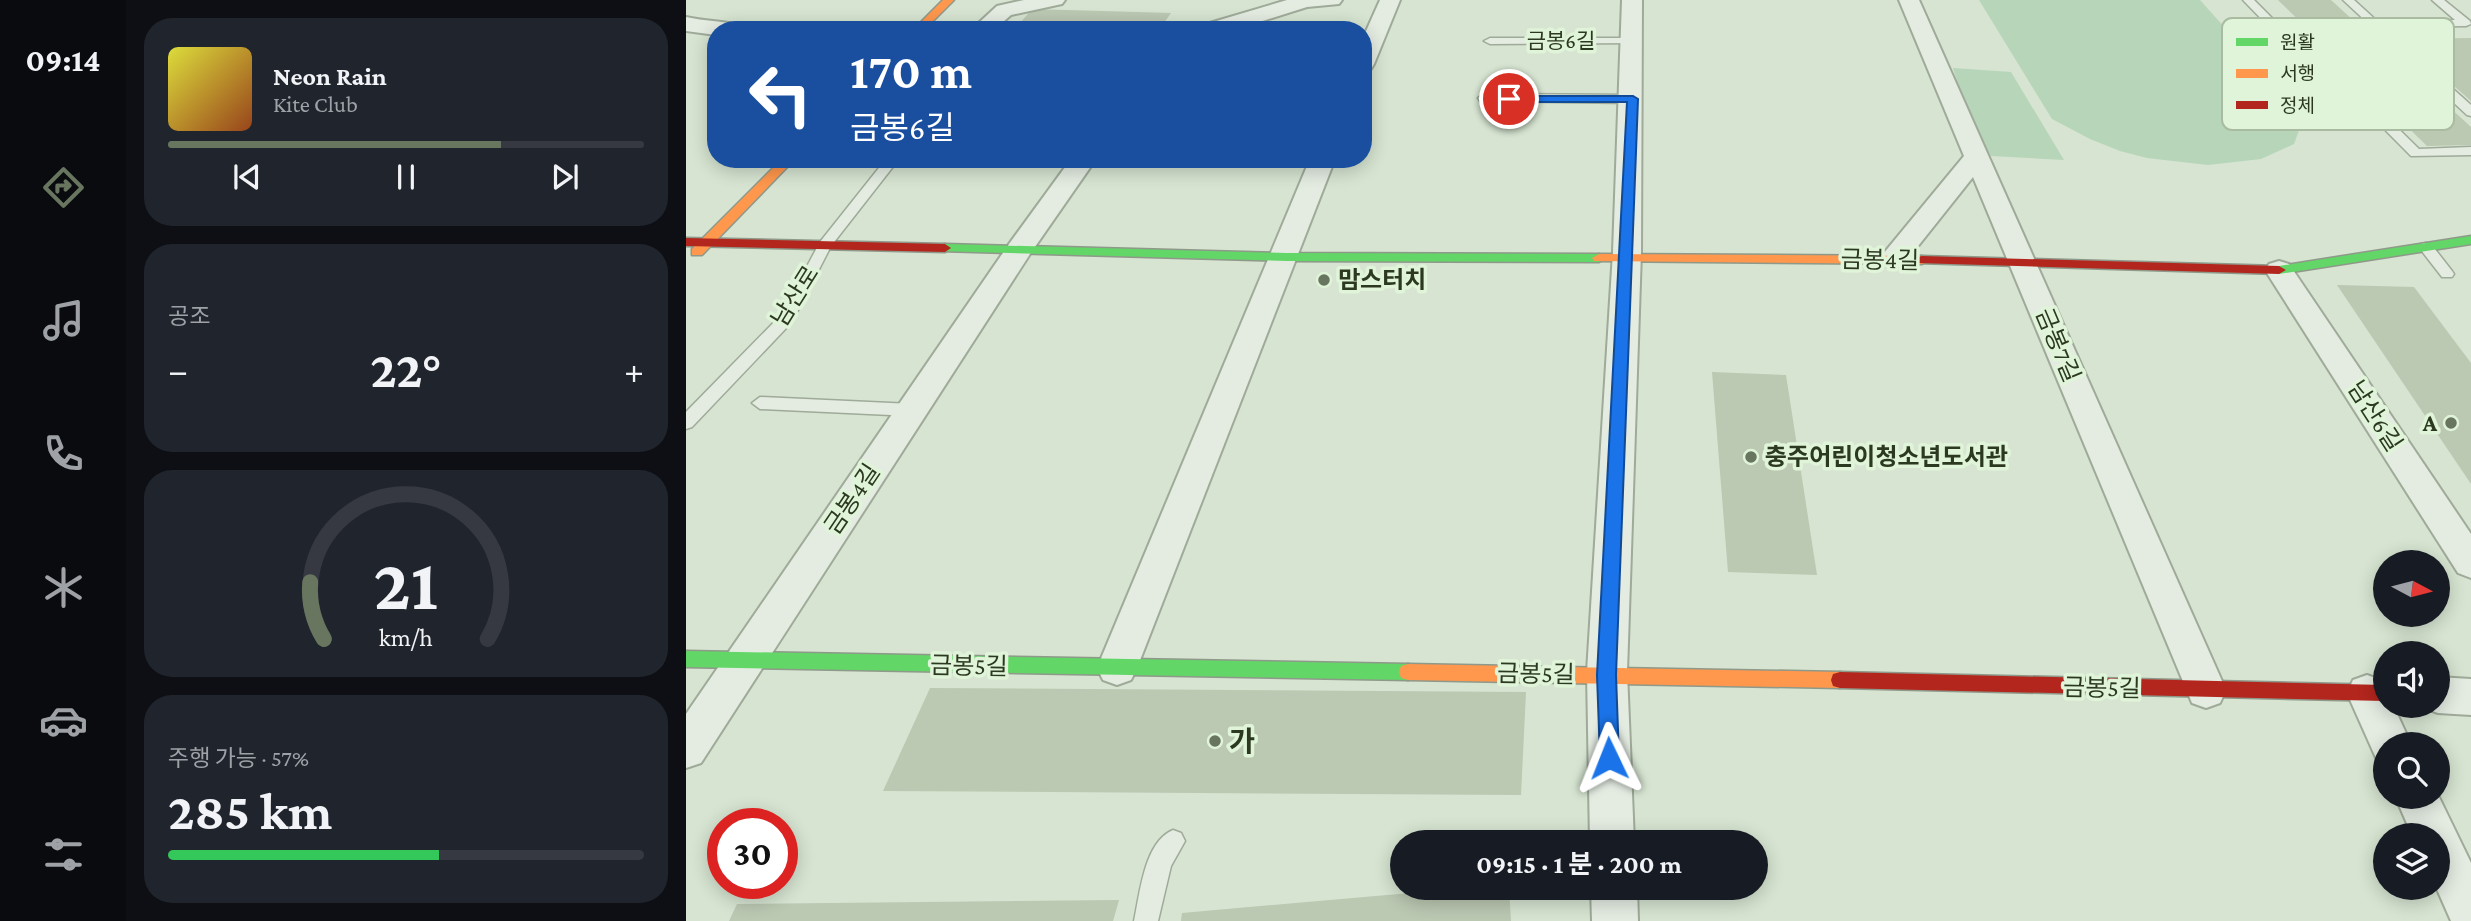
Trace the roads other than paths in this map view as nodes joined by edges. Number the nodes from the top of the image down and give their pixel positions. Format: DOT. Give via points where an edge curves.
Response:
graph roads {
  1 [pos="949,0"];
  2 [pos="1055,0"];
  3 [pos="1332,0"];
  4 [pos="1390,0"];
  5 [pos="1632,0"];
  6 [pos="1909,0"];
  7 [pos="2248,0"];
  8 [pos="2348,0"];
  9 [pos="2437,0"];
  10 [pos="1305,1"];
  11 [pos="2266,18"];
  12 [pos="2368,18"];
  13 [pos="927,21"];
  14 [pos="991,21"];
  15 [pos="1240,21"];
  16 [pos="2468,25"];
  17 [pos="1490,41"];
  18 [pos="1632,41"];
  19 [pos="1372,43"];
  20 [pos="2454,97"];
  21 [pos="1484,98"];
  22 [pos="1633,99"];
  23 [pos="2471,112"];
  24 [pos="2393,130"];
  25 [pos="2471,151"];
  26 [pos="1975,158"];
  27 [pos="780,168"];
  28 [pos="886,168"];
  29 [pos="1078,168"];
  30 [pos="1320,168"];
  31 [pos="2471,240"];
  32 [pos="686,242"];
  33 [pos="707,242"];
  34 [pos="825,245"];
  35 [pos="2426,247"];
  36 [pos="1019,250"];
  37 [pos="1286,257"];
  38 [pos="1627,258"];
  39 [pos="1893,259"];
  40 [pos="686,264"];
  41 [pos="2024,264"];
  42 [pos="2279,270"];
  43 [pos="2447,274"];
  44 [pos="760,403"];
  45 [pos="912,410"];
  46 [pos="686,423"];
  47 [pos="2471,563"];
  48 [pos="686,659"];
  49 [pos="743,662"];
  50 [pos="1117,668"];
  51 [pos="1607,675"];
  52 [pos="2206,691"];
  53 [pos="2373,693"];
  54 [pos="2450,695"];
  55 [pos="2471,696"];
  56 [pos="686,749"];
  57 [pos="1612,830"];
  58 [pos="1173,841"];
  59 [pos="2450,868"];
  60 [pos="1614,900"];
  61 [pos="2471,913"];
  62 [pos="1146,921"];
  63 [pos="1615,921"];
  1 -- 13 [label="street"];
  2 -- 14 [label="street" via="1004,10"];
  3 -- 10 [label="street"];
  4 -- 19 [label="street"];
  5 -- 18 [label="street"];
  6 -- 26 [label="street, 금봉7길"];
  7 -- 11 [label="lane"];
  8 -- 12 [label="lane"];
  9 -- 16 [label="lane"];
  10 -- 15 [label="street"];
  17 -- 18 [label="lane, 금봉6길"];
  18 -- 22 [label="street"];
  20 -- 23 [label="lane"];
  21 -- 22 [label="lane"];
  22 -- 38 [label="street"];
  24 -- 25 [label="lane" via="2416,153"];
  26 -- 39 [label="street"];
  26 -- 41 [label="street, 금봉7길"];
  27 -- 33 [label="street"];
  28 -- 34 [label="lane, 남산로"];
  29 -- 36 [label="street, 금봉4길"];
  30 -- 37 [label="street"];
  31 -- 35 [label="street, 금봉4길"];
  32 -- 33 [label="street, 금봉4길"];
  33 -- 34 [label="street, 금봉4길"];
  33 -- 40 [label="street"];
  34 -- 36 [label="street, 금봉4길"];
  34 -- 46 [label="lane, 남산로" via="786,318"];
  35 -- 42 [label="street, 금봉4길"];
  35 -- 43 [label="lane"];
  36 -- 37 [label="street, 금봉4길"];
  36 -- 45 [label="street, 금봉4길"];
  37 -- 38 [label="street, 금봉4길"];
  37 -- 50 [label="street"];
  38 -- 39 [label="street, 금봉4길"];
  38 -- 51 [label="street"];
  39 -- 41 [label="street, 금봉4길"];
  41 -- 42 [label="street, 금봉4길"];
  41 -- 52 [label="street, 금봉7길"];
  42 -- 47 [label="street, 남산6길"];
  44 -- 45 [label="lane"];
  45 -- 49 [label="street, 금봉4길"];
  48 -- 49 [label="street, 금봉5길"];
  49 -- 50 [label="street, 금봉5길"];
  49 -- 56 [label="street, 금봉4길"];
  50 -- 51 [label="street, 금봉5길"];
  51 -- 52 [label="street, 금봉5길"];
  51 -- 57 [label="street"];
  52 -- 53 [label="street, 금봉5길"];
  54 -- 55 [label="street"];
  58 -- 62 [label="lane" via="1160,861"];
  59 -- 61 [label="street"];
  60 -- 63 [label="street"];
}
